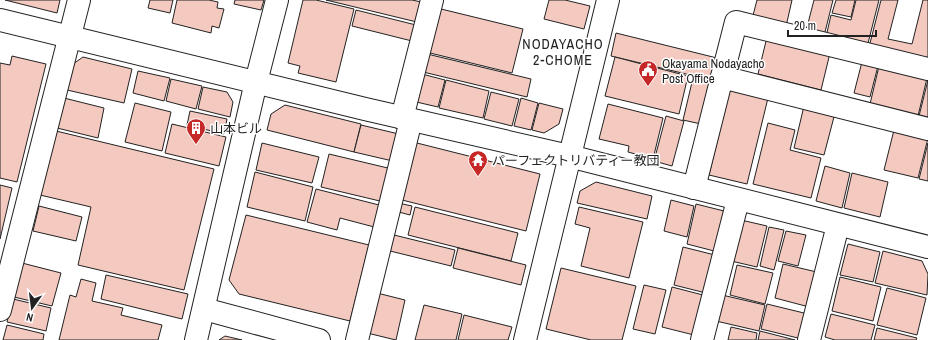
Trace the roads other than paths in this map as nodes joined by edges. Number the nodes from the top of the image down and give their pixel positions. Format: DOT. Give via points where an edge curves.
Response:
graph roads {
  1 [pos="79,0"];
  2 [pos="277,0"];
  3 [pos="432,0"];
  4 [pos="608,0"];
  5 [pos="0,20"];
  6 [pos="70,36"];
  7 [pos="928,69"];
  8 [pos="722,77"];
  9 [pos="256,82"];
  10 [pos="407,119"];
  11 [pos="928,128"];
  12 [pos="569,156"];
  13 [pos="694,188"];
  14 [pos="738,200"];
  15 [pos="838,225"];
  16 [pos="928,247"];
  17 [pos="0,310"];
  18 [pos="204,310"];
  19 [pos="196,340"];
  20 [pos="319,340"];
  21 [pos="357,340"];
  22 [pos="525,340"];
  23 [pos="702,340"];
  24 [pos="809,340"];
  1 -- 6 [label="street"];
  2 -- 9 [label="street"];
  3 -- 10 [label="street"];
  4 -- 12 [label="street"];
  5 -- 6 [label="street"];
  6 -- 9 [label="street"];
  6 -- 17 [label="street"];
  7 -- 8 [label="street" via="736,22"];
  8 -- 11 [label="street"];
  8 -- 13 [label="street"];
  9 -- 10 [label="street"];
  9 -- 18 [label="street"];
  10 -- 12 [label="street"];
  10 -- 21 [label="street"];
  12 -- 13 [label="street"];
  12 -- 22 [label="street"];
  13 -- 14 [label="street"];
  14 -- 15 [label="street"];
  14 -- 23 [label="street"];
  15 -- 16 [label="street"];
  15 -- 24 [label="street"];
  18 -- 19 [label="street"];
  18 -- 20 [label="street"];
}
